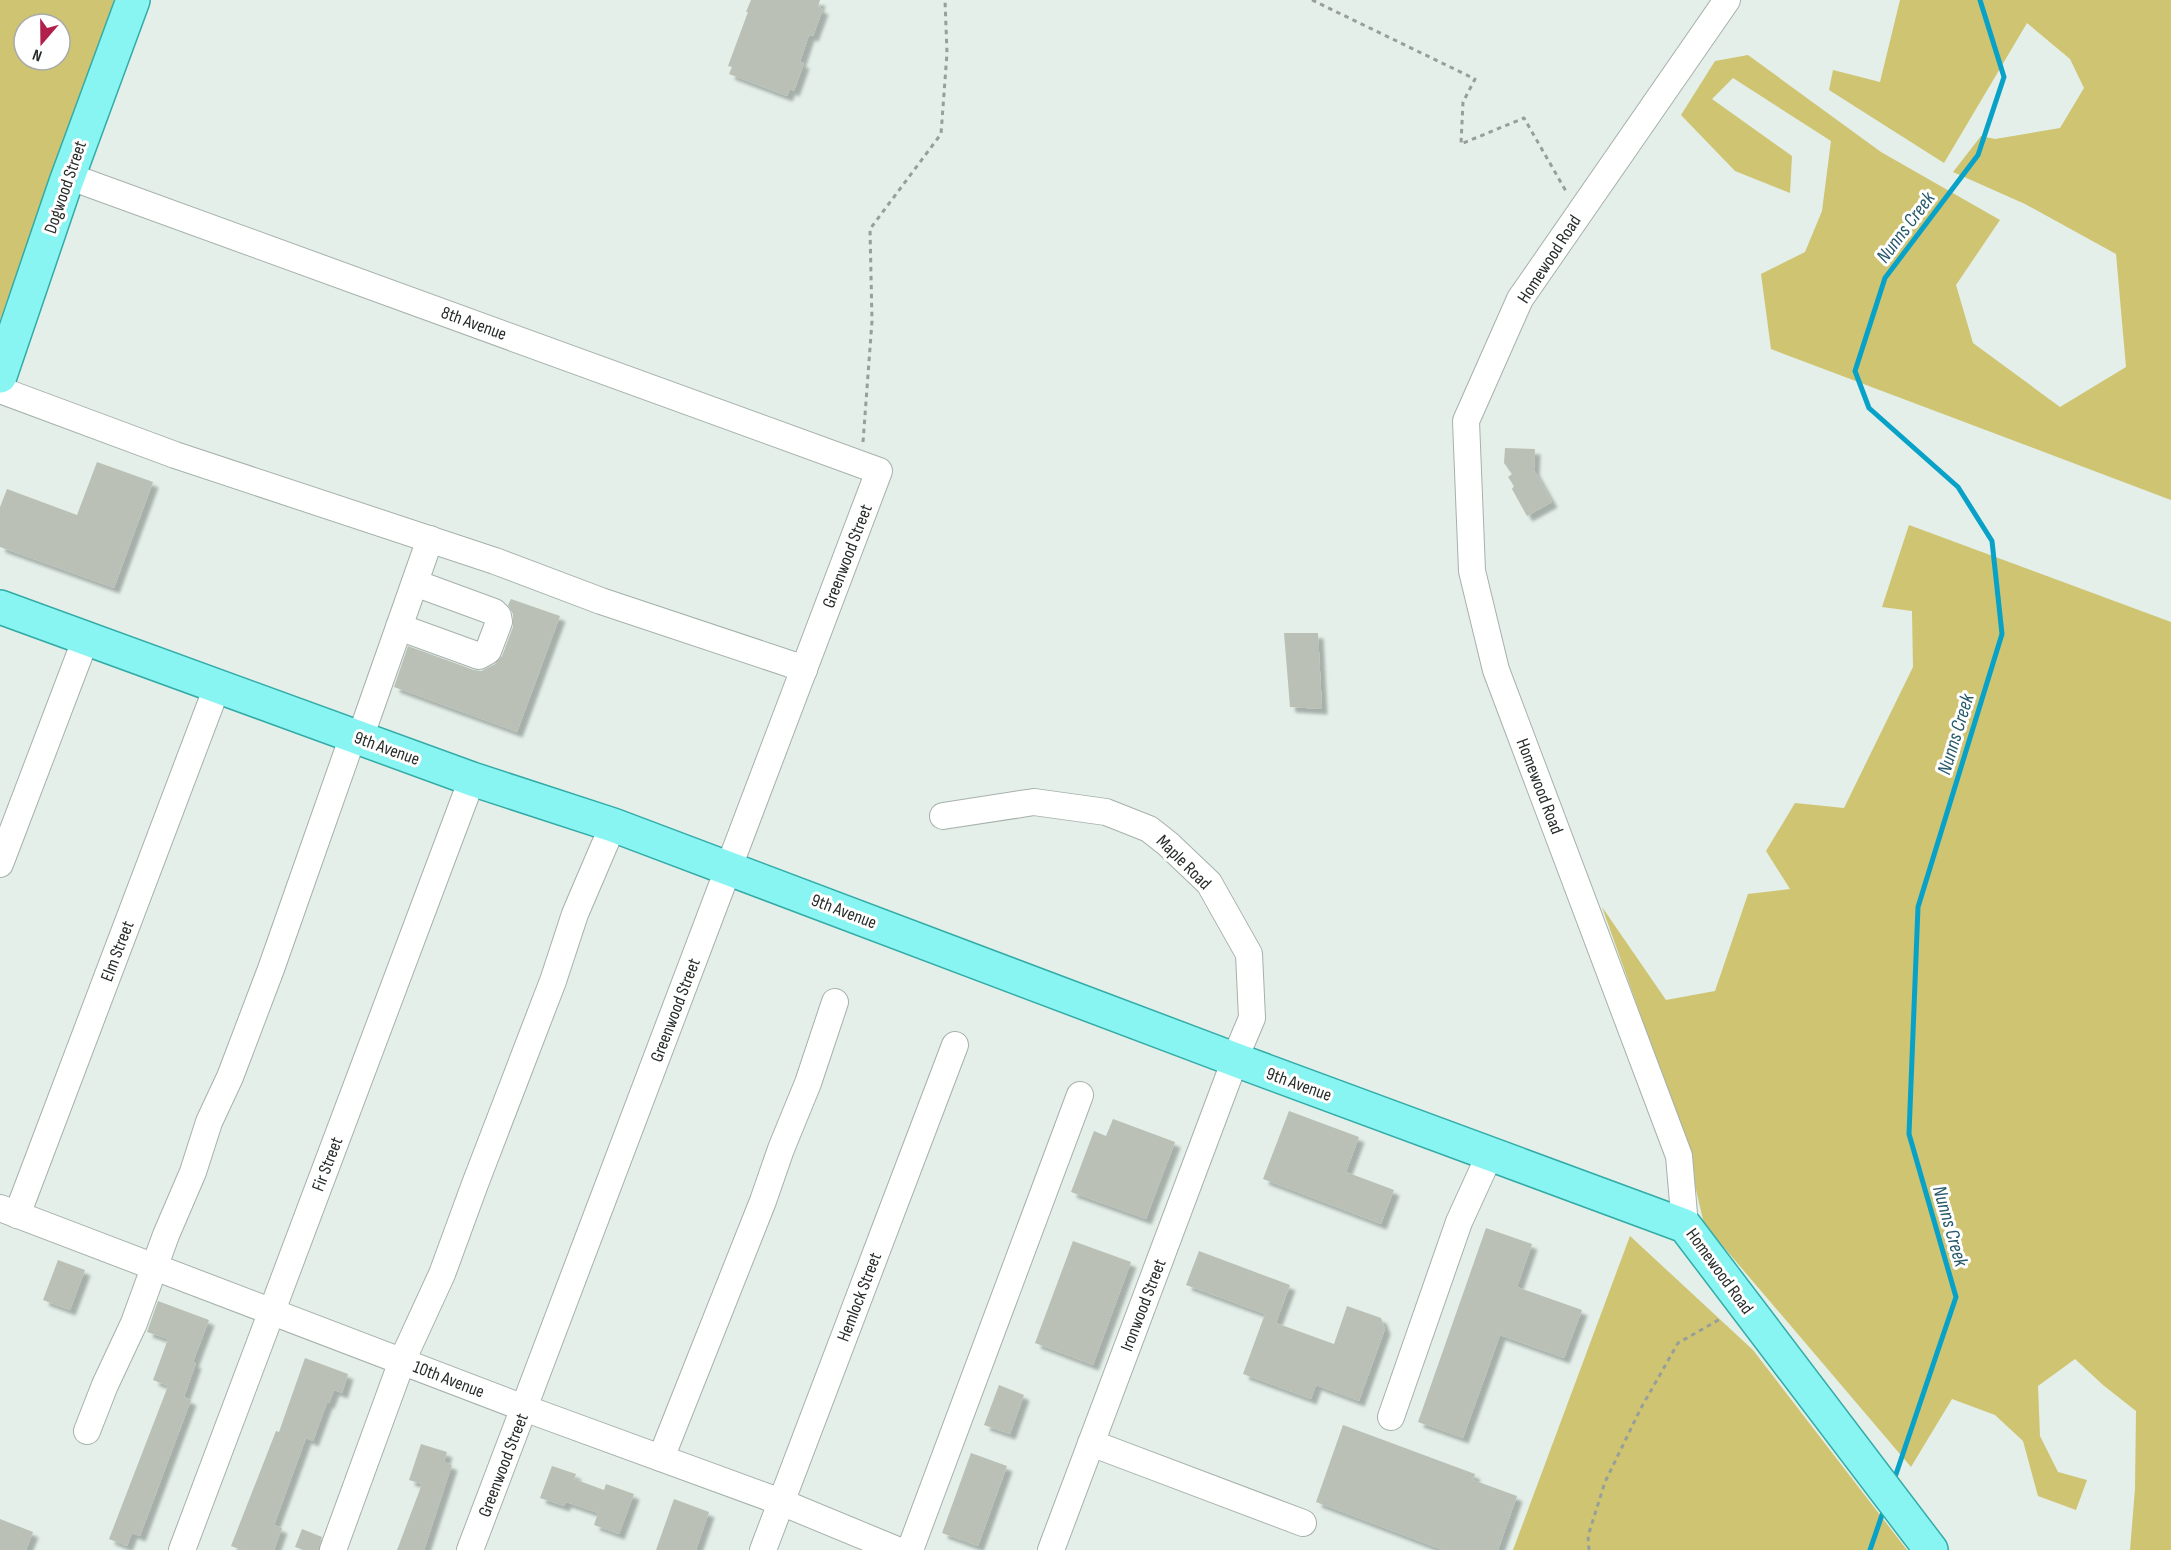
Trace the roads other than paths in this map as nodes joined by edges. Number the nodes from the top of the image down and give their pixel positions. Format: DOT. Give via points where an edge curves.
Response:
graph roads {
  1 [pos="133,0"];
  2 [pos="1727,0"];
  3 [pos="68,176"];
  4 [pos="0,376"];
  5 [pos="0,390"];
  6 [pos="870,467"];
  7 [pos="430,539"];
  8 [pos="414,583"];
  9 [pos="0,607"];
  10 [pos="399,627"];
  11 [pos="86,638"];
  12 [pos="804,670"];
  13 [pos="217,687"];
  14 [pos="356,737"];
  15 [pos="472,779"];
  16 [pos="943,816"];
  17 [pos="613,825"];
  18 [pos="0,864"];
  19 [pos="729,868"];
  20 [pos="835,1002"];
  21 [pos="955,1045"];
  22 [pos="1236,1060"];
  23 [pos="1080,1095"];
  24 [pos="1490,1154"];
  25 [pos="9,1211"];
  26 [pos="1685,1226"];
  27 [pos="155,1267"];
  28 [pos="271,1312"];
  29 [pos="402,1361"];
  30 [pos="524,1408"];
  31 [pos="1391,1417"];
  32 [pos="87,1431"];
  33 [pos="1091,1443"];
  34 [pos="661,1458"];
  35 [pos="781,1502"];
  36 [pos="1303,1523"];
  37 [pos="182,1550"];
  38 [pos="333,1550"];
  39 [pos="470,1550"];
  40 [pos="764,1550"];
  41 [pos="897,1550"];
  42 [pos="910,1550"];
  43 [pos="1051,1550"];
  44 [pos="1931,1550"];
  1 -- 3 [label="main road, Dogwood Street"];
  2 -- 26 [label="street, Homewood Road" via="1520,299 1466,421 1472,571 1496,670 1679,1156"];
  3 -- 4 [label="main road, Dogwood Street"];
  3 -- 6 [label="street, 8th Avenue"];
  5 -- 7 [label="street" via="175,455"];
  6 -- 12 [label="street, Greenwood Street"];
  7 -- 8 [label="street"];
  7 -- 12 [label="street"];
  8 -- 10 [label="street"];
  8 -- 10 [label="street" via="494,612 499,622 488,651 479,656"];
  9 -- 11 [label="main road, 9th Avenue"];
  10 -- 14 [label="street"];
  11 -- 13 [label="main road, 9th Avenue"];
  11 -- 18 [label="street"];
  12 -- 19 [label="street, Greenwood Street"];
  13 -- 14 [label="main road, 9th Avenue"];
  13 -- 25 [label="street, Elm Street"];
  14 -- 15 [label="main road, 9th Avenue"];
  14 -- 27 [label="street"];
  15 -- 17 [label="main road, 9th Avenue"];
  15 -- 28 [label="street, Fir Street"];
  16 -- 22 [label="street, Maple Road" via="1034,802 1059,805 1106,812 1149,829 1168,844 1209,883 1249,954 1252,1018"];
  17 -- 19 [label="main road, 9th Avenue"];
  17 -- 29 [label="street" via="575,914 442,1274"];
  19 -- 22 [label="main road, 9th Avenue"];
  19 -- 30 [label="street, Greenwood Street"];
  20 -- 34 [label="street" via="764,1201"];
  21 -- 35 [label="street, Hemlock Street"];
  22 -- 24 [label="main road, 9th Avenue"];
  22 -- 33 [label="street, Ironwood Street"];
  23 -- 42 [label="street"];
  24 -- 26 [label="main road, 9th Avenue"];
  24 -- 31 [label="street" via="1459,1222"];
  25 -- 27 [label="street, 10th Avenue"];
  26 -- 44 [label="main road, Homewood Road"];
  27 -- 28 [label="street, 10th Avenue"];
  27 -- 32 [label="street"];
  28 -- 29 [label="street, 10th Avenue"];
  28 -- 37 [label="street, Fir Street"];
  29 -- 30 [label="street, 10th Avenue"];
  29 -- 38 [label="street"];
  30 -- 34 [label="street, 10th Avenue"];
  30 -- 39 [label="street, Greenwood Street"];
  33 -- 36 [label="street"];
  33 -- 43 [label="street, Ironwood Street"];
  34 -- 35 [label="street, 10th Avenue"];
  35 -- 40 [label="street, Hemlock Street"];
  35 -- 41 [label="street, 10th Avenue"];
}
